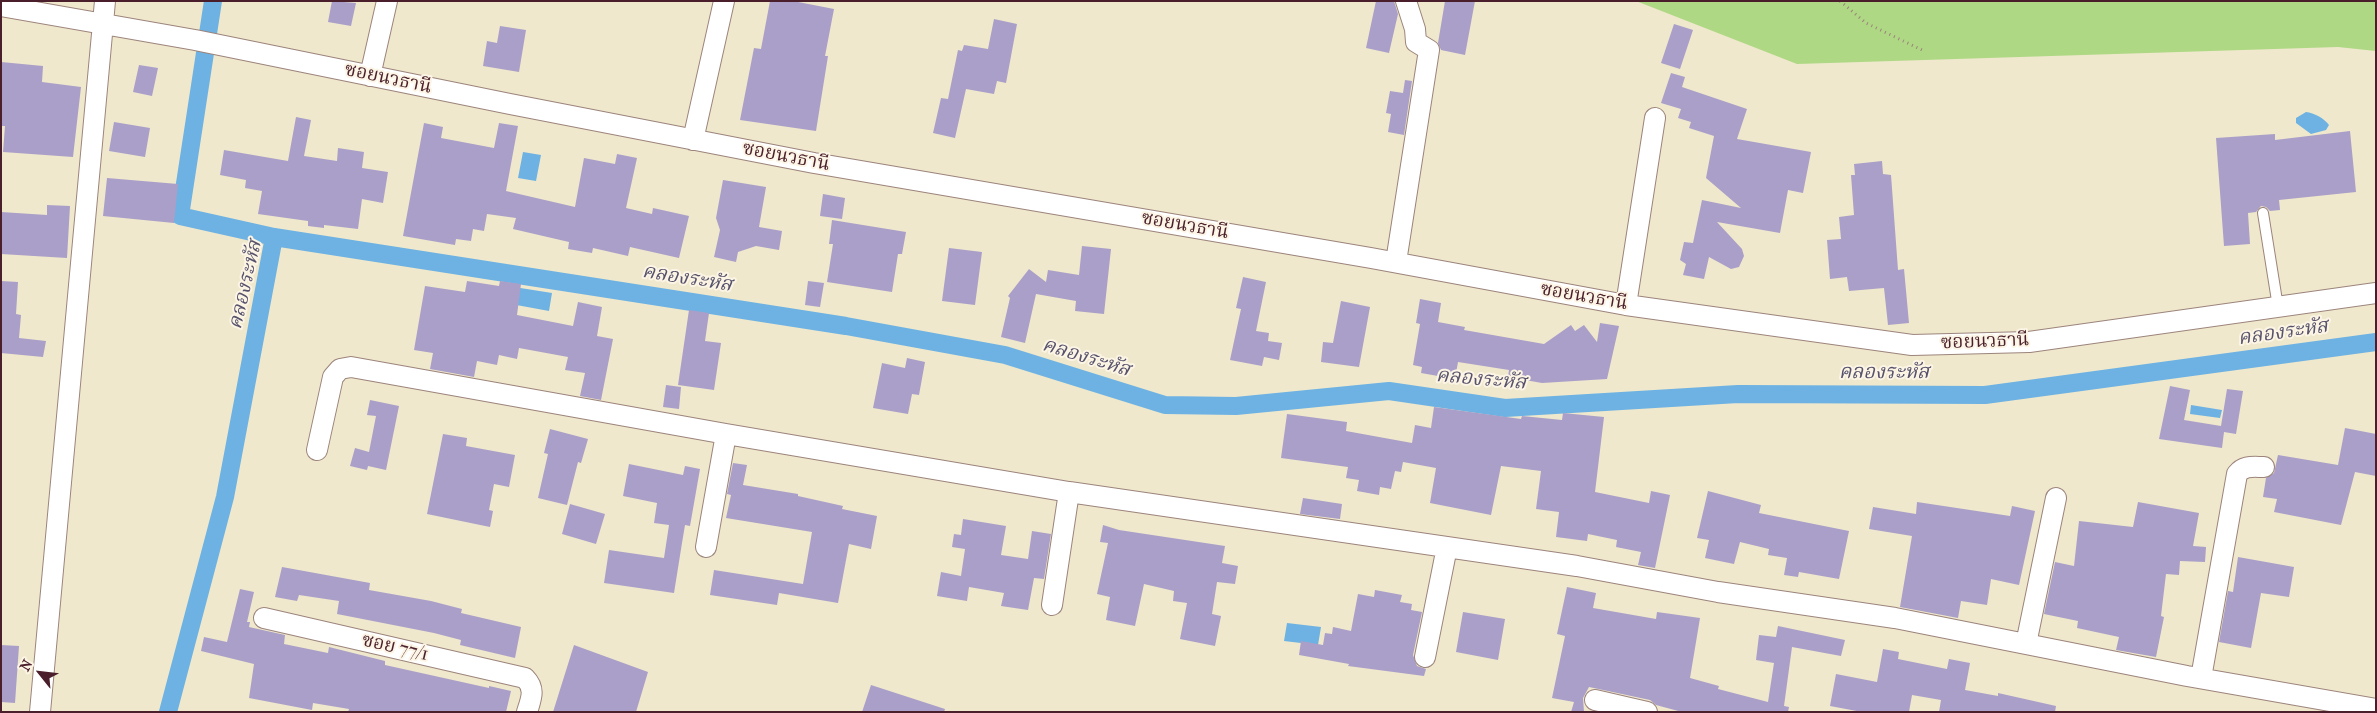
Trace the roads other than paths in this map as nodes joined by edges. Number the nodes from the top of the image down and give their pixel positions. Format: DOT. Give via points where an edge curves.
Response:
graph roads {
  1 [pos="105,1"];
  2 [pos="388,1"];
  3 [pos="724,1"];
  4 [pos="1406,1"];
  5 [pos="1,6"];
  6 [pos="102,25"];
  7 [pos="370,76"];
  8 [pos="1655,118"];
  9 [pos="694,140"];
  10 [pos="2263,214"];
  11 [pos="1396,262"];
  12 [pos="2376,293"];
  13 [pos="1626,305"];
  14 [pos="2278,307"];
  15 [pos="726,434"];
  16 [pos="318,450"];
  17 [pos="2264,467"];
  18 [pos="1069,492"];
  19 [pos="2056,498"];
  20 [pos="706,547"];
  21 [pos="1447,547"];
  22 [pos="1052,605"];
  23 [pos="264,618"];
  24 [pos="2026,644"];
  25 [pos="1425,657"];
  26 [pos="2201,678"];
  27 [pos="1595,700"];
  28 [pos="2376,708"];
  29 [pos="1622,709"];
  30 [pos="40,712"];
  31 [pos="527,712"];
  32 [pos="1647,712"];
  1 -- 6 [label="street"];
  2 -- 7 [label="street"];
  3 -- 9 [label="street"];
  4 -- 11 [label="street" via="1416,42 1429,50"];
  5 -- 6 [label="street, ซอยนวธานี"];
  6 -- 7 [label="street, ซอยนวธานี"];
  6 -- 30 [label="street"];
  7 -- 9 [label="street, ซอยนวธานี"];
  8 -- 13 [label="street"];
  9 -- 11 [label="street, ซอยนวธานี"];
  10 -- 14 [label="lane"];
  11 -- 13 [label="street, ซอยนวธานี"];
  12 -- 14 [label="street, ซอยนวธานี"];
  13 -- 14 [label="street, ซอยนวธานี" via="1912,345 2029,342"];
  15 -- 16 [label="street" via="351,367 340,369 333,377"];
  15 -- 18 [label="street"];
  15 -- 20 [label="street"];
  17 -- 26 [label="street" via="2241,468 2237,474"];
  18 -- 21 [label="street"];
  18 -- 22 [label="street"];
  19 -- 24 [label="street"];
  21 -- 24 [label="street" via="1895,618"];
  21 -- 25 [label="street"];
  23 -- 31 [label="street, ซอย 77/1" via="525,678 533,692"];
  24 -- 26 [label="street"];
  26 -- 28 [label="street"];
  27 -- 29 [label="street"];
  29 -- 32 [label="street"];
}
